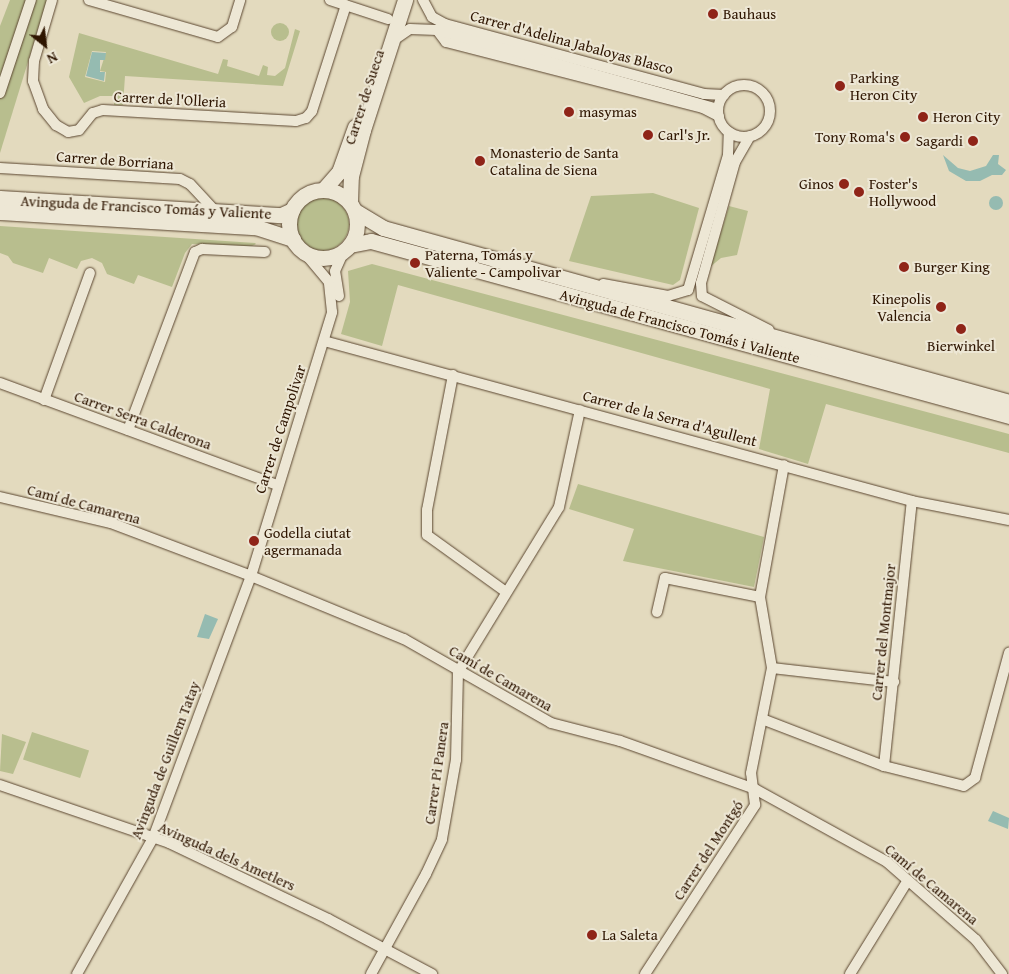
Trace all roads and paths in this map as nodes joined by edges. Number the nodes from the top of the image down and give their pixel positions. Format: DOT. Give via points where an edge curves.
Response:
graph roads {
  1 [pos="31,0"];
  2 [pos="52,0"];
  3 [pos="89,0"];
  4 [pos="240,0"];
  5 [pos="330,0"];
  6 [pos="394,0"];
  7 [pos="405,0"];
  8 [pos="410,0"];
  9 [pos="423,0"];
  10 [pos="346,5"];
  11 [pos="388,19"];
  12 [pos="398,37"];
  13 [pos="0,93"];
  14 [pos="724,94"];
  15 [pos="719,112"];
  16 [pos="729,132"];
  17 [pos="750,136"];
  18 [pos="354,166"];
  19 [pos="0,168"];
  20 [pos="324,190"];
  21 [pos="0,198"];
  22 [pos="352,206"];
  23 [pos="292,210"];
  24 [pos="215,211"];
  25 [pos="0,212"];
  26 [pos="293,239"];
  27 [pos="347,248"];
  28 [pos="265,252"];
  29 [pos="303,252"];
  30 [pos="90,273"];
  31 [pos="578,282"];
  32 [pos="329,324"];
  33 [pos="324,341"];
  34 [pos="797,343"];
  35 [pos="453,375"];
  36 [pos="0,383"];
  37 [pos="44,400"];
  38 [pos="1009,402"];
  39 [pos="580,410"];
  40 [pos="1009,416"];
  41 [pos="128,430"];
  42 [pos="784,465"];
  43 [pos="277,485"];
  44 [pos="0,497"];
  45 [pos="912,501"];
  46 [pos="1009,520"];
  47 [pos="251,576"];
  48 [pos="506,592"];
  49 [pos="760,597"];
  50 [pos="657,612"];
  51 [pos="1009,653"];
  52 [pos="772,668"];
  53 [pos="458,672"];
  54 [pos="894,682"];
  55 [pos="762,719"];
  56 [pos="884,766"];
  57 [pos="0,785"];
  58 [pos="755,789"];
  59 [pos="152,838"];
  60 [pos="908,880"];
  61 [pos="385,949"];
  62 [pos="77,974"];
  63 [pos="372,974"];
  64 [pos="432,974"];
  65 [pos="645,974"];
  66 [pos="850,974"];
  67 [pos="1002,974"];
  1 -- 13 [label="street"];
  2 -- 10 [label="street, Carrer de l'Olleria" via="34,61 34,81 43,109 56,125 68,132 79,130 92,114 103,110 296,121 306,118 312,111"];
  3 -- 4 [label="street" via="218,37 232,27"];
  5 -- 10 [label="street"];
  6 -- 11 [label="main road, Carrer de Sueca"];
  7 -- 18 [label="main road, Carrer de Sueca"];
  8 -- 12 [label="street, Carrer de Sueca"];
  9 -- 14 [label="street, Carrer d'Adelina Jabaloyas Blasco" via="432,17 445,24 704,94"];
  10 -- 11 [label="street"];
  11 -- 20 [label="main road, Carrer de Sueca" via="339,172"];
  12 -- 15 [label="street, Carrer d'Adelina Jabaloyas Blasco" via="410,29 437,30"];
  12 -- 18 [label="street, Carrer de Sueca" via="358,163"];
  14 -- 15 [label="street"];
  14 -- 17 [label="street" via="740,85 750,86 765,96 770,113 767,124"];
  15 -- 16 [label="street"];
  16 -- 17 [label="street"];
  16 -- 31 [label="street" via="728,155 694,279 688,290 679,295"];
  17 -- 34 [label="street" via="735,162 701,283 702,296"];
  18 -- 22 [label="main road, Carrer de Sueca"];
  19 -- 24 [label="street, Carrer de Borriana" via="180,178"];
  20 -- 22 [label="main road" via="342,195"];
  20 -- 23 [label="main road" via="304,195"];
  21 -- 24 [label="main road, Avinguda de Francisco Tomás y Valiente"];
  22 -- 27 [label="main road" via="357,229"];
  22 -- 31 [label="main road, Avinguda de Francisco Tomás i Valiente" via="383,228"];
  23 -- 24 [label="main road, Avinguda de Francisco Tomás y Valiente" via="281,214"];
  23 -- 26 [label="main road" via="289,221"];
  25 -- 26 [label="main road" via="256,227"];
  26 -- 29 [label="main road"];
  27 -- 29 [label="main road" via="324,258"];
  27 -- 32 [label="street, Carrer de Campolivar" via="335,271 339,304"];
  27 -- 40 [label="main road, Avinguda de Francisco Tomás i Valiente" via="371,241"];
  28 -- 41 [label="street" via="202,249 195,252"];
  29 -- 32 [label="street, Carrer de Campolivar" via="329,282 333,304"];
  30 -- 37 [label="street"];
  31 -- 34 [label="main road, Avinguda de Francisco Tomás i Valiente"];
  32 -- 33 [label="street, Carrer de Campolivar"];
  33 -- 35 [label="street, Carrer de la Serra d'Agullent"];
  33 -- 43 [label="street, Carrer de Campolivar"];
  34 -- 38 [label="main road, Avinguda de Francisco Tomás i Valiente"];
  35 -- 39 [label="street, Carrer de la Serra d'Agullent"];
  35 -- 48 [label="street" via="427,510 427,535"];
  36 -- 37 [label="street, Carrer Serra Calderona"];
  37 -- 41 [label="street, Carrer Serra Calderona"];
  39 -- 42 [label="street, Carrer de la Serra d'Agullent"];
  39 -- 48 [label="street, Carrer Pi Panera" via="559,507"];
  41 -- 43 [label="street, Carrer Serra Calderona"];
  42 -- 45 [label="street, Carrer de la Serra d'Agullent"];
  42 -- 49 [label="street, Carrer del Montgó"];
  43 -- 47 [label="street, Carrer de Campolivar"];
  44 -- 47 [label="street, Camí de Camarena" via="111,524"];
  45 -- 46 [label="street, Carrer de la Serra d'Agullent"];
  45 -- 54 [label="street, Carrer del Montmajor"];
  47 -- 53 [label="street, Camí de Camarena" via="404,639"];
  47 -- 59 [label="street, Avinguda de Guillem Tatay"];
  48 -- 53 [label="street, Carrer Pi Panera"];
  49 -- 50 [label="street" via="665,578"];
  49 -- 52 [label="street, Carrer del Montgó"];
  51 -- 56 [label="street" via="975,778 964,786"];
  52 -- 54 [label="street"];
  52 -- 55 [label="street, Carrer del Montgó"];
  53 -- 58 [label="street, Camí de Camarena" via="551,724 620,742"];
  53 -- 61 [label="street, Carrer Pi Panera" via="456,760 442,839"];
  54 -- 56 [label="street, Carrer del Montmajor"];
  55 -- 56 [label="street"];
  55 -- 58 [label="street, Carrer del Montgó" via="751,773"];
  57 -- 59 [label="street, Avinguda dels Ametlers"];
  58 -- 60 [label="street, Camí de Camarena" via="887,862"];
  58 -- 65 [label="street, Carrer del Montgó" via="755,805"];
  59 -- 61 [label="street, Avinguda dels Ametlers" via="319,914"];
  59 -- 62 [label="street, Avinguda de Guillem Tatay"];
  60 -- 66 [label="street"];
  60 -- 67 [label="street, Camí de Camarena" via="976,940"];
  61 -- 63 [label="street, Carrer Pi Panera"];
  61 -- 64 [label="street, Avinguda dels Ametlers"];
}
